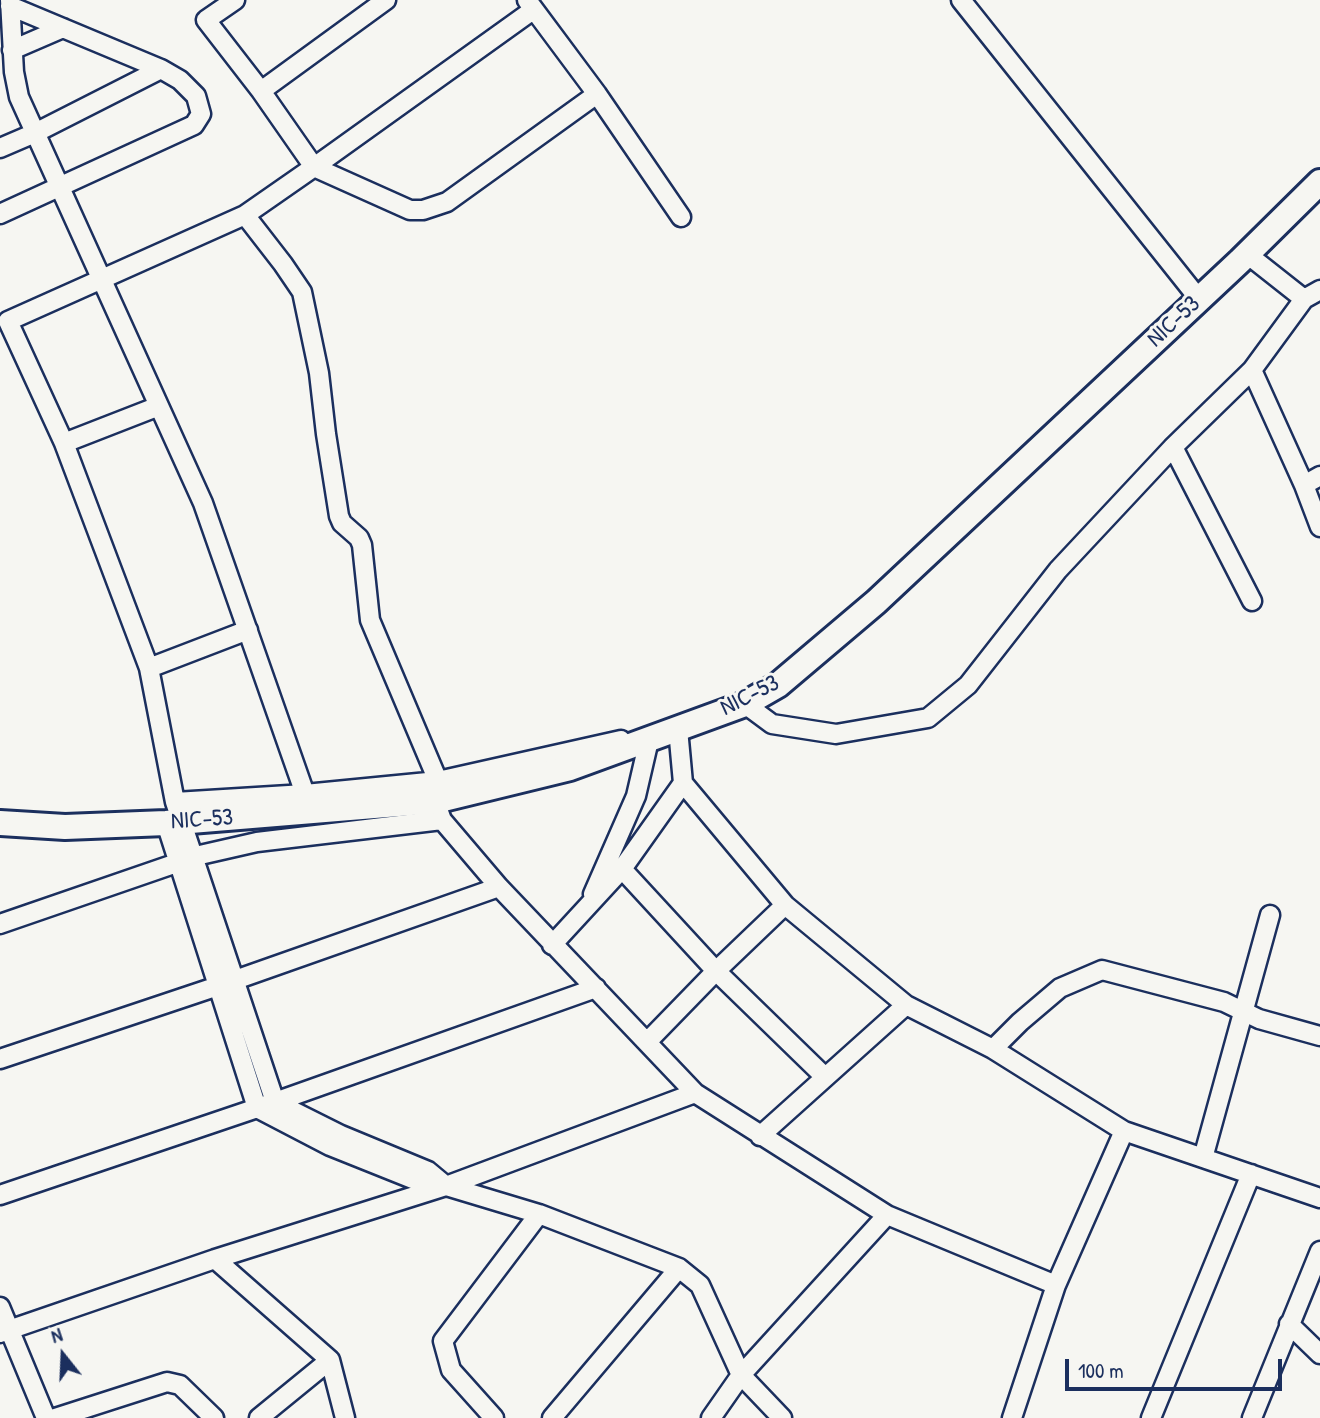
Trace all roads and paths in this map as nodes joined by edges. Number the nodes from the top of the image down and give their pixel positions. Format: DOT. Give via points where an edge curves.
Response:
graph roads {
  1 [pos="235,0"];
  2 [pos="386,0"];
  3 [pos="961,0"];
  4 [pos="10,3"];
  5 [pos="530,5"];
  6 [pos="63,28"];
  7 [pos="12,50"];
  8 [pos="161,69"];
  9 [pos="261,91"];
  10 [pos="597,94"];
  11 [pos="35,133"];
  12 [pos="0,148"];
  13 [pos="314,167"];
  14 [pos="1320,182"];
  15 [pos="60,186"];
  16 [pos="0,214"];
  17 [pos="245,215"];
  18 [pos="681,218"];
  19 [pos="1247,254"];
  20 [pos="102,279"];
  21 [pos="1312,294"];
  22 [pos="1199,299"];
  23 [pos="4,313"];
  24 [pos="1252,370"];
  25 [pos="159,406"];
  26 [pos="64,443"];
  27 [pos="1173,447"];
  28 [pos="1320,476"];
  29 [pos="1304,485"];
  30 [pos="1320,527"];
  31 [pos="1252,601"];
  32 [pos="248,630"];
  33 [pos="149,667"];
  34 [pos="745,704"];
  35 [pos="678,729"];
  36 [pos="649,740"];
  37 [pos="683,783"];
  38 [pos="305,794"];
  39 [pos="438,801"];
  40 [pos="174,816"];
  41 [pos="0,823"];
  42 [pos="185,859"];
  43 [pos="622,869"];
  44 [pos="499,887"];
  45 [pos="785,905"];
  46 [pos="586,908"];
  47 [pos="1270,915"];
  48 [pos="0,924"];
  49 [pos="552,945"];
  50 [pos="716,971"];
  51 [pos="236,979"];
  52 [pos="218,986"];
  53 [pos="596,988"];
  54 [pos="905,1005"];
  55 [pos="1244,1012"];
  56 [pos="1320,1036"];
  57 [pos="647,1042"];
  58 [pos="993,1049"];
  59 [pos="0,1059"];
  60 [pos="825,1077"];
  61 [pos="695,1093"];
  62 [pos="275,1102"];
  63 [pos="257,1108"];
  64 [pos="1124,1130"];
  65 [pos="760,1136"];
  66 [pos="336,1141"];
  67 [pos="1203,1157"];
  68 [pos="1251,1174"];
  69 [pos="446,1186"];
  70 [pos="0,1195"];
  71 [pos="1320,1198"];
  72 [pos="540,1214"];
  73 [pos="887,1215"];
  74 [pos="1320,1251"];
  75 [pos="215,1259"];
  76 [pos="678,1268"];
  77 [pos="1056,1285"];
  78 [pos="0,1307"];
  79 [pos="1289,1324"];
  80 [pos="5,1331"];
  81 [pos="1320,1353"];
  82 [pos="330,1360"];
  83 [pos="741,1375"];
  84 [pos="46,1418"];
  85 [pos="55,1418"];
  86 [pos="215,1418"];
  87 [pos="259,1418"];
  88 [pos="345,1418"];
  89 [pos="494,1418"];
  90 [pos="552,1418"];
  91 [pos="711,1418"];
  92 [pos="782,1418"];
  93 [pos="1012,1418"];
  94 [pos="1151,1418"];
  95 [pos="1252,1418"];
  1 -- 9 [label="street" via="206,20"];
  2 -- 9 [label="street"];
  3 -- 22 [label="street"];
  4 -- 6 [label="street"];
  4 -- 7 [label="street"];
  5 -- 10 [label="street"];
  5 -- 13 [label="street"];
  6 -- 7 [label="street"];
  6 -- 8 [label="street"];
  7 -- 11 [label="street" via="19,97"];
  8 -- 11 [label="street"];
  8 -- 15 [label="street" via="197,96 201,114 194,125"];
  9 -- 13 [label="street"];
  10 -- 13 [label="street" via="447,202 423,210 410,210"];
  10 -- 18 [label="street"];
  11 -- 12 [label="street"];
  11 -- 15 [label="street"];
  13 -- 17 [label="street"];
  14 -- 19 [label="main road, NIC-53 / NIC-53"];
  15 -- 16 [label="street"];
  15 -- 20 [label="street"];
  17 -- 20 [label="street"];
  17 -- 39 [label="street" via="302,292 319,373 339,516 362,545 370,620"];
  19 -- 21 [label="street"];
  19 -- 22 [label="main road, NIC-53 / NIC-53"];
  20 -- 23 [label="street"];
  20 -- 25 [label="street"];
  21 -- 24 [label="street"];
  22 -- 34 [label="main road, NIC-53 / NIC-53" via="876,601 778,685"];
  23 -- 26 [label="street"];
  24 -- 27 [label="street"];
  24 -- 29 [label="street"];
  25 -- 26 [label="street"];
  25 -- 32 [label="street" via="203,503"];
  26 -- 33 [label="street"];
  27 -- 31 [label="street"];
  27 -- 34 [label="street" via="1058,570 968,685 928,719 836,734 772,724"];
  28 -- 29 [label="street"];
  29 -- 30 [label="street"];
  32 -- 33 [label="street"];
  32 -- 38 [label="street"];
  33 -- 40 [label="street"];
  34 -- 35 [label="main road, NIC-53 / NIC-53"];
  35 -- 36 [label="main road, NIC-53 / NIC-53"];
  35 -- 37 [label="street"];
  35 -- 39 [label="street" via="576,749"];
  36 -- 39 [label="main road, NIC-53 / NIC-53" via="570,768"];
  36 -- 46 [label="street" via="636,796"];
  37 -- 43 [label="street"];
  37 -- 45 [label="street"];
  38 -- 39 [label="street"];
  38 -- 40 [label="street"];
  39 -- 40 [label="main road, NIC-53 / NIC-53"];
  39 -- 42 [label="street"];
  39 -- 44 [label="street"];
  40 -- 41 [label="main road, NIC-53 / NIC-53" via="65,827"];
  40 -- 42 [label="street"];
  42 -- 48 [label="street"];
  42 -- 51 [label="street"];
  42 -- 52 [label="street"];
  43 -- 46 [label="street"];
  43 -- 50 [label="street"];
  44 -- 49 [label="street"];
  44 -- 51 [label="street"];
  45 -- 50 [label="street"];
  45 -- 54 [label="street"];
  46 -- 49 [label="street"];
  47 -- 55 [label="street"];
  49 -- 53 [label="street"];
  50 -- 57 [label="street"];
  50 -- 60 [label="street"];
  51 -- 52 [label="street"];
  51 -- 62 [label="street"];
  52 -- 59 [label="street"];
  52 -- 63 [label="street"];
  53 -- 57 [label="street"];
  53 -- 62 [label="street"];
  54 -- 58 [label="street"];
  54 -- 60 [label="street"];
  55 -- 56 [label="street"];
  55 -- 58 [label="street" via="1224,1002 1102,971 1060,988"];
  55 -- 67 [label="street"];
  57 -- 61 [label="street"];
  58 -- 64 [label="street"];
  60 -- 65 [label="street"];
  61 -- 65 [label="street"];
  61 -- 69 [label="street"];
  62 -- 63 [label="street"];
  62 -- 66 [label="street"];
  63 -- 66 [label="street"];
  63 -- 70 [label="street"];
  64 -- 67 [label="street"];
  64 -- 77 [label="street"];
  65 -- 73 [label="street"];
  66 -- 69 [label="street" via="428,1171"];
  67 -- 68 [label="street"];
  68 -- 71 [label="street"];
  68 -- 94 [label="street"];
  69 -- 72 [label="street"];
  69 -- 75 [label="street"];
  72 -- 76 [label="street"];
  72 -- 89 [label="street" via="443,1341 452,1370"];
  73 -- 77 [label="street"];
  73 -- 83 [label="street"];
  74 -- 79 [label="street"];
  75 -- 80 [label="street"];
  75 -- 82 [label="street"];
  76 -- 83 [label="street" via="700,1285"];
  76 -- 90 [label="street"];
  77 -- 93 [label="street"];
  78 -- 80 [label="street"];
  79 -- 81 [label="street"];
  79 -- 95 [label="street"];
  80 -- 84 [label="street"];
  82 -- 87 [label="street"];
  82 -- 88 [label="street"];
  83 -- 91 [label="street"];
  83 -- 92 [label="street"];
  85 -- 86 [label="street" via="167,1382 180,1385"];
}
